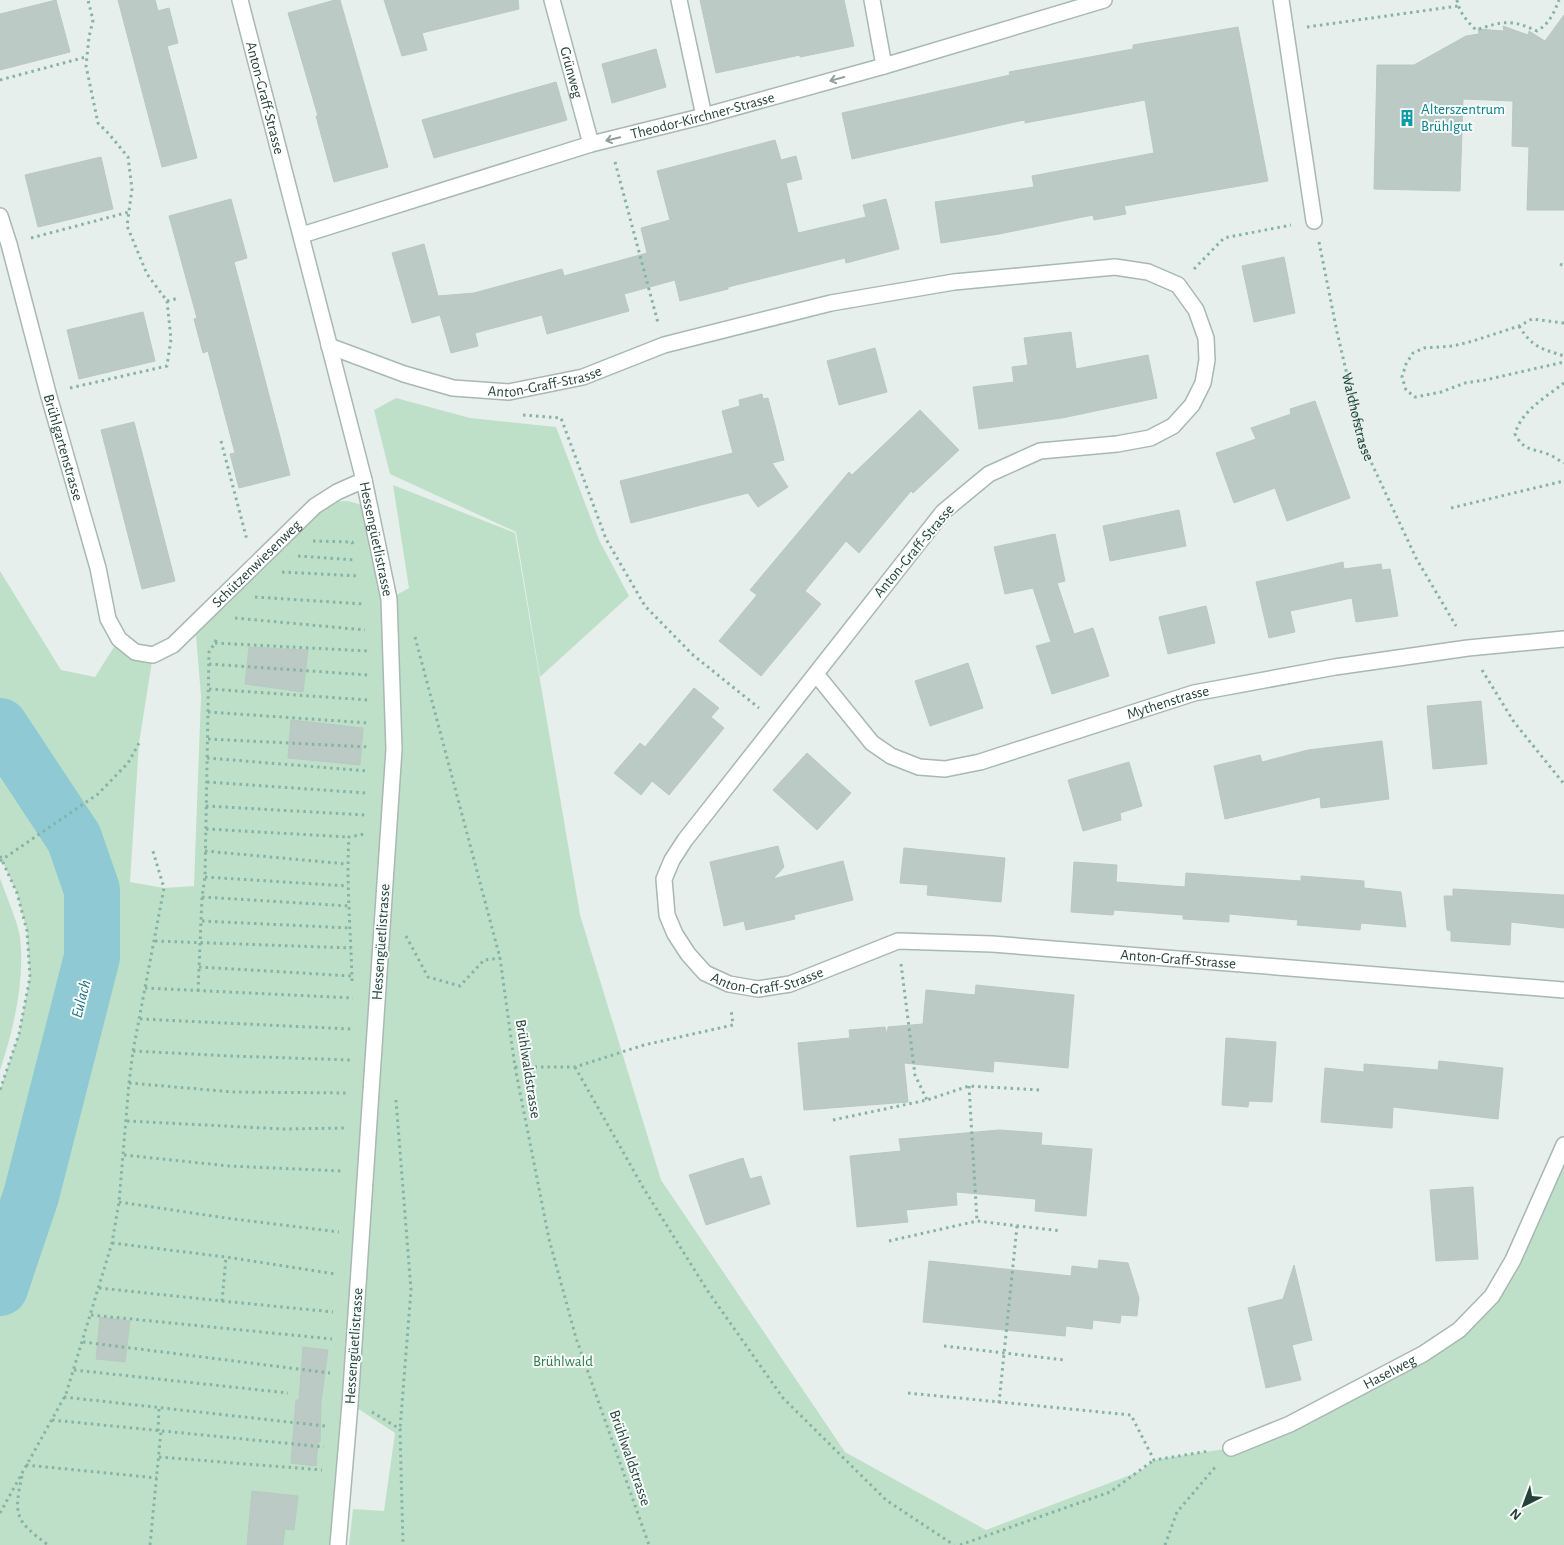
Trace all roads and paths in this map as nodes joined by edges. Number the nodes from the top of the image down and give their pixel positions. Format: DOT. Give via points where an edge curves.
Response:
graph roads {
  1 [pos="88,0"];
  2 [pos="240,0"];
  3 [pos="552,0"];
  4 [pos="679,0"];
  5 [pos="872,0"];
  6 [pos="1104,0"];
  7 [pos="1281,0"];
  8 [pos="1457,0"];
  9 [pos="1559,0"];
  10 [pos="1458,6"];
  11 [pos="1286,30"];
  12 [pos="86,57"];
  13 [pos="884,66"];
  14 [pos="0,80"];
  15 [pos="704,116"];
  16 [pos="609,140"];
  17 [pos="591,144"];
  18 [pos="129,212"];
  19 [pos="0,216"];
  20 [pos="1314,221"];
  21 [pos="302,235"];
  22 [pos="9,244"];
  23 [pos="1178,286"];
  24 [pos="179,298"];
  25 [pos="167,301"];
  26 [pos="1564,323"];
  27 [pos="1520,326"];
  28 [pos="664,345"];
  29 [pos="329,346"];
  30 [pos="1564,356"];
  31 [pos="1564,362"];
  32 [pos="1564,383"];
  33 [pos="48,393"];
  34 [pos="520,415"];
  35 [pos="221,441"];
  36 [pos="1564,463"];
  37 [pos="364,480"];
  38 [pos="1564,481"];
  39 [pos="1451,508"];
  40 [pos="312,541"];
  41 [pos="295,556"];
  42 [pos="357,560"];
  43 [pos="254,565"];
  44 [pos="278,571"];
  45 [pos="359,576"];
  46 [pos="361,585"];
  47 [pos="254,597"];
  48 [pos="364,612"];
  49 [pos="234,618"];
  50 [pos="365,621"];
  51 [pos="365,630"];
  52 [pos="217,634"];
  53 [pos="414,634"];
  54 [pos="366,637"];
  55 [pos="1564,639"];
  56 [pos="215,643"];
  57 [pos="368,644"];
  58 [pos="1468,648"];
  59 [pos="369,651"];
  60 [pos="153,655"];
  61 [pos="368,659"];
  62 [pos="209,664"];
  63 [pos="368,667"];
  64 [pos="816,674"];
  65 [pos="368,675"];
  66 [pos="368,684"];
  67 [pos="209,689"];
  68 [pos="369,692"];
  69 [pos="369,700"];
  70 [pos="369,708"];
  71 [pos="208,712"];
  72 [pos="369,716"];
  73 [pos="370,723"];
  74 [pos="777,723"];
  75 [pos="369,731"];
  76 [pos="208,739"];
  77 [pos="369,739"];
  78 [pos="139,743"];
  79 [pos="369,747"];
  80 [pos="369,755"];
  81 [pos="207,758"];
  82 [pos="368,763"];
  83 [pos="368,771"];
  84 [pos="367,778"];
  85 [pos="206,782"];
  86 [pos="1564,784"];
  87 [pos="367,785"];
  88 [pos="366,792"];
  89 [pos="366,800"];
  90 [pos="206,806"];
  91 [pos="366,807"];
  92 [pos="366,815"];
  93 [pos="366,822"];
  94 [pos="365,828"];
  95 [pos="206,829"];
  96 [pos="349,837"];
  97 [pos="152,848"];
  98 [pos="205,851"];
  99 [pos="0,856"];
  100 [pos="1,860"];
  101 [pos="347,864"];
  102 [pos="205,877"];
  103 [pos="348,886"];
  104 [pos="202,897"];
  105 [pos="350,906"];
  106 [pos="202,921"];
  107 [pos="350,928"];
  108 [pos="155,941"];
  109 [pos="898,941"];
  110 [pos="201,942"];
  111 [pos="403,942"];
  112 [pos="351,948"];
  113 [pos="500,958"];
  114 [pos="199,967"];
  115 [pos="352,976"];
  116 [pos="353,984"];
  117 [pos="729,984"];
  118 [pos="145,988"];
  119 [pos="1564,990"];
  120 [pos="198,991"];
  121 [pos="353,991"];
  122 [pos="353,998"];
  123 [pos="353,1006"];
  124 [pos="140,1019"];
  125 [pos="352,1022"];
  126 [pos="351,1030"];
  127 [pos="351,1037"];
  128 [pos="133,1051"];
  129 [pos="350,1052"];
  130 [pos="350,1060"];
  131 [pos="515,1067"];
  132 [pos="575,1067"];
  133 [pos="350,1068"];
  134 [pos="129,1083"];
  135 [pos="349,1085"];
  136 [pos="969,1086"];
  137 [pos="0,1090"];
  138 [pos="1040,1090"];
  139 [pos="348,1094"];
  140 [pos="396,1098"];
  141 [pos="928,1100"];
  142 [pos="348,1102"];
  143 [pos="346,1120"];
  144 [pos="833,1120"];
  145 [pos="127,1121"];
  146 [pos="346,1128"];
  147 [pos="345,1137"];
  148 [pos="1564,1145"];
  149 [pos="124,1155"];
  150 [pos="344,1162"];
  151 [pos="343,1171"];
  152 [pos="342,1180"];
  153 [pos="119,1202"];
  154 [pos="977,1221"];
  155 [pos="340,1224"];
  156 [pos="1017,1226"];
  157 [pos="1061,1231"];
  158 [pos="339,1232"];
  159 [pos="338,1241"];
  160 [pos="889,1241"];
  161 [pos="112,1243"];
  162 [pos="226,1257"];
  163 [pos="336,1266"];
  164 [pos="336,1274"];
  165 [pos="335,1284"];
  166 [pos="99,1288"];
  167 [pos="222,1301"];
  168 [pos="335,1303"];
  169 [pos="91,1315"];
  170 [pos="333,1340"];
  171 [pos="82,1342"];
  172 [pos="944,1346"];
  173 [pos="1004,1353"];
  174 [pos="1064,1360"];
  175 [pos="74,1370"];
  176 [pos="330,1373"];
  177 [pos="288,1393"];
  178 [pos="908,1393"];
  179 [pos="64,1397"];
  180 [pos="999,1403"];
  181 [pos="350,1404"];
  182 [pos="159,1408"];
  183 [pos="52,1420"];
  184 [pos="326,1426"];
  185 [pos="400,1429"];
  186 [pos="159,1431"];
  187 [pos="325,1447"];
  188 [pos="1232,1448"];
  189 [pos="159,1457"];
  190 [pos="1154,1460"];
  191 [pos="26,1465"];
  192 [pos="322,1470"];
  193 [pos="22,1472"];
  194 [pos="156,1478"];
  195 [pos="0,1513"];
  196 [pos="48,1545"];
  197 [pos="150,1545"];
  198 [pos="338,1545"];
  199 [pos="403,1545"];
  200 [pos="649,1545"];
  201 [pos="954,1545"];
  202 [pos="960,1545"];
  203 [pos="1165,1545"];
  1 -- 12 [label="path" via="93,20"];
  2 -- 21 [label="street, Anton-Graff-Strasse"];
  3 -- 17 [label="street, Grünweg"];
  4 -- 15 [label="street"];
  5 -- 13 [label="street"];
  6 -- 13 [label="street, Theodor-Kirchner-Strasse"];
  7 -- 11 [label="street"];
  8 -- 10 [label="path"];
  9 -- 10 [label="path" via="1554,13 1537,31 1522,24 1500,22 1476,30 1466,21"];
  10 -- 11 [label="path"];
  11 -- 20 [label="street"];
  12 -- 14 [label="path"];
  12 -- 18 [label="path" via="98,123 128,157 132,189"];
  13 -- 15 [label="street, Theodor-Kirchner-Strasse, one-way"];
  15 -- 16 [label="street, Theodor-Kirchner-Strasse, one-way"];
  16 -- 17 [label="street, Theodor-Kirchner-Strasse"];
  16 -- 28 [label="path"];
  17 -- 21 [label="street, Theodor-Kirchner-Strasse"];
  18 -- 22 [label="path"];
  18 -- 25 [label="path" via="128,226 147,274"];
  19 -- 22 [label="street, Brühlgartenstrasse"];
  20 -- 23 [label="path" via="1224,238"];
  20 -- 58 [label="path, Waldhofstrasse" via="1364,447 1416,558"];
  21 -- 29 [label="street, Anton-Graff-Strasse"];
  22 -- 33 [label="street, Brühlgartenstrasse"];
  23 -- 28 [label="street, Anton-Graff-Strasse" via="1148,272 1115,268 954,282 831,303"];
  23 -- 64 [label="street, Anton-Graff-Strasse" via="1196,310 1206,338 1207,360 1203,383 1192,405 1173,426 1150,438 1040,452 989,474 943,512"];
  24 -- 25 [label="path"];
  25 -- 33 [label="path" via="171,339 168,366"];
  26 -- 27 [label="path" via="1532,319"];
  27 -- 30 [label="path" via="1528,340 1537,347"];
  27 -- 31 [label="path" via="1473,342 1424,348 1413,353 1402,377 1406,390 1415,397"];
  28 -- 29 [label="street, Anton-Graff-Strasse" via="583,377 510,392 453,388"];
  29 -- 37 [label="street, Hessengüetlistrasse"];
  32 -- 36 [label="path" via="1526,413 1515,434 1527,449"];
  33 -- 60 [label="street, Brühlgartenstrasse" via="98,568 108,620 119,639 135,652"];
  34 -- 74 [label="path" via="561,418 606,539 645,606 693,655"];
  35 -- 43 [label="path"];
  37 -- 43 [label="street, Schützenwiesenweg" via="315,506"];
  37 -- 181 [label="street, Hessengüetlistrasse" via="389,599 394,749"];
  38 -- 39 [label="path"];
  40 -- 42 [label="path" via="352,542"];
  41 -- 42 [label="path"];
  42 -- 45 [label="path"];
  43 -- 60 [label="street, Schützenwiesenweg" via="173,645"];
  44 -- 45 [label="path"];
  45 -- 46 [label="path"];
  47 -- 48 [label="path" via="364,604"];
  49 -- 51 [label="path"];
  50 -- 51 [label="path"];
  51 -- 54 [label="path"];
  52 -- 56 [label="path"];
  53 -- 113 [label="path, Brühlwaldstrasse"];
  55 -- 58 [label="street, Mythenstrasse"];
  56 -- 59 [label="path"];
  56 -- 62 [label="path" via="209,652"];
  57 -- 59 [label="path"];
  58 -- 64 [label="street, Mythenstrasse" via="1335,667 1194,693 980,762 945,769 919,766 891,756 872,743"];
  58 -- 86 [label="path, Waldhofstrasse" via="1514,722"];
  59 -- 61 [label="path"];
  62 -- 65 [label="path"];
  62 -- 67 [label="path"];
  63 -- 65 [label="path"];
  64 -- 74 [label="street, Anton-Graff-Strasse"];
  65 -- 66 [label="path"];
  67 -- 69 [label="path"];
  67 -- 71 [label="path"];
  68 -- 69 [label="path"];
  69 -- 70 [label="path"];
  71 -- 73 [label="path"];
  71 -- 76 [label="path"];
  72 -- 73 [label="path"];
  73 -- 75 [label="path"];
  74 -- 117 [label="street, Anton-Graff-Strasse" via="685,840 664,880 667,915 675,934 705,972"];
  76 -- 79 [label="path"];
  76 -- 81 [label="path"];
  77 -- 79 [label="path"];
  78 -- 100 [label="path" via="128,763 98,794"];
  79 -- 80 [label="path"];
  81 -- 83 [label="path"];
  81 -- 85 [label="path"];
  82 -- 83 [label="path"];
  83 -- 84 [label="path"];
  85 -- 88 [label="path"];
  85 -- 90 [label="path"];
  87 -- 88 [label="path"];
  88 -- 89 [label="path"];
  90 -- 92 [label="path"];
  90 -- 95 [label="path"];
  91 -- 92 [label="path"];
  92 -- 93 [label="path"];
  94 -- 96 [label="path" via="365,835"];
  95 -- 96 [label="path"];
  95 -- 98 [label="path"];
  96 -- 101 [label="path"];
  97 -- 108 [label="path" via="164,888"];
  98 -- 101 [label="path"];
  98 -- 102 [label="path"];
  99 -- 100 [label="path"];
  100 -- 137 [label="path" via="17,893 27,931 30,977 19,1034"];
  101 -- 103 [label="path"];
  102 -- 103 [label="path"];
  102 -- 104 [label="path"];
  103 -- 105 [label="path"];
  104 -- 105 [label="path"];
  104 -- 106 [label="path"];
  105 -- 107 [label="path"];
  106 -- 107 [label="path"];
  106 -- 110 [label="path"];
  107 -- 112 [label="path"];
  108 -- 110 [label="path"];
  108 -- 118 [label="path"];
  109 -- 117 [label="street, Anton-Graff-Strasse" via="790,984 758,989"];
  109 -- 119 [label="street, Anton-Graff-Strasse" via="992,944"];
  109 -- 141 [label="path" via="915,1075"];
  110 -- 112 [label="path"];
  110 -- 114 [label="path"];
  111 -- 113 [label="path" via="404,932 428,977 460,986 484,960"];
  112 -- 115 [label="path"];
  113 -- 131 [label="path, Brühlwaldstrasse"];
  114 -- 115 [label="path"];
  114 -- 120 [label="path"];
  115 -- 116 [label="path"];
  117 -- 132 [label="path" via="733,1024 644,1045"];
  118 -- 120 [label="path"];
  118 -- 124 [label="path"];
  120 -- 122 [label="path"];
  121 -- 122 [label="path"];
  122 -- 123 [label="path"];
  124 -- 126 [label="path"];
  124 -- 128 [label="path"];
  125 -- 126 [label="path"];
  126 -- 127 [label="path"];
  128 -- 130 [label="path"];
  128 -- 134 [label="path"];
  129 -- 130 [label="path"];
  130 -- 133 [label="path"];
  131 -- 132 [label="path"];
  131 -- 200 [label="path, Brühlwaldstrasse" via="549,1239 576,1338"];
  132 -- 201 [label="path" via="644,1189 707,1290 783,1398 886,1500"];
  134 -- 139 [label="path" via="233,1092"];
  134 -- 145 [label="path"];
  135 -- 139 [label="path"];
  136 -- 138 [label="path"];
  136 -- 141 [label="path"];
  136 -- 154 [label="path"];
  139 -- 142 [label="path"];
  140 -- 185 [label="path" via="411,1290"];
  141 -- 144 [label="path"];
  143 -- 146 [label="path"];
  145 -- 146 [label="path" via="283,1129"];
  145 -- 149 [label="path"];
  146 -- 147 [label="path"];
  148 -- 188 [label="street, Haselweg" via="1513,1260 1492,1296 1459,1330 1423,1354 1290,1424"];
  149 -- 151 [label="path" via="229,1166"];
  149 -- 153 [label="path"];
  150 -- 151 [label="path"];
  151 -- 152 [label="path"];
  153 -- 158 [label="path"];
  153 -- 161 [label="path"];
  154 -- 156 [label="path"];
  154 -- 160 [label="path"];
  155 -- 158 [label="path"];
  156 -- 157 [label="path"];
  156 -- 173 [label="path"];
  158 -- 159 [label="path"];
  161 -- 162 [label="path"];
  161 -- 166 [label="path"];
  162 -- 164 [label="path"];
  162 -- 167 [label="path"];
  163 -- 164 [label="path"];
  164 -- 165 [label="path"];
  166 -- 167 [label="path"];
  166 -- 169 [label="path"];
  167 -- 168 [label="path" via="334,1312"];
  169 -- 170 [label="path"];
  169 -- 171 [label="path"];
  171 -- 175 [label="path"];
  171 -- 176 [label="path"];
  172 -- 173 [label="path"];
  173 -- 174 [label="path"];
  173 -- 180 [label="path"];
  175 -- 177 [label="path"];
  175 -- 179 [label="path"];
  178 -- 180 [label="path"];
  179 -- 182 [label="path"];
  179 -- 183 [label="path"];
  180 -- 190 [label="path" via="1131,1415"];
  181 -- 185 [label="path" via="364,1408"];
  181 -- 198 [label="street, Hessengüetlistrasse"];
  182 -- 184 [label="path"];
  182 -- 186 [label="path"];
  183 -- 186 [label="path"];
  183 -- 191 [label="path"];
  185 -- 199 [label="path"];
  186 -- 187 [label="path"];
  186 -- 189 [label="path"];
  188 -- 190 [label="path"];
  188 -- 203 [label="path" via="1177,1512"];
  189 -- 192 [label="path"];
  189 -- 194 [label="path"];
  190 -- 202 [label="path" via="1110,1492"];
  191 -- 193 [label="path"];
  191 -- 194 [label="path"];
  193 -- 195 [label="path"];
  193 -- 196 [label="path" via="18,1512 25,1527"];
  194 -- 197 [label="path"];
}
